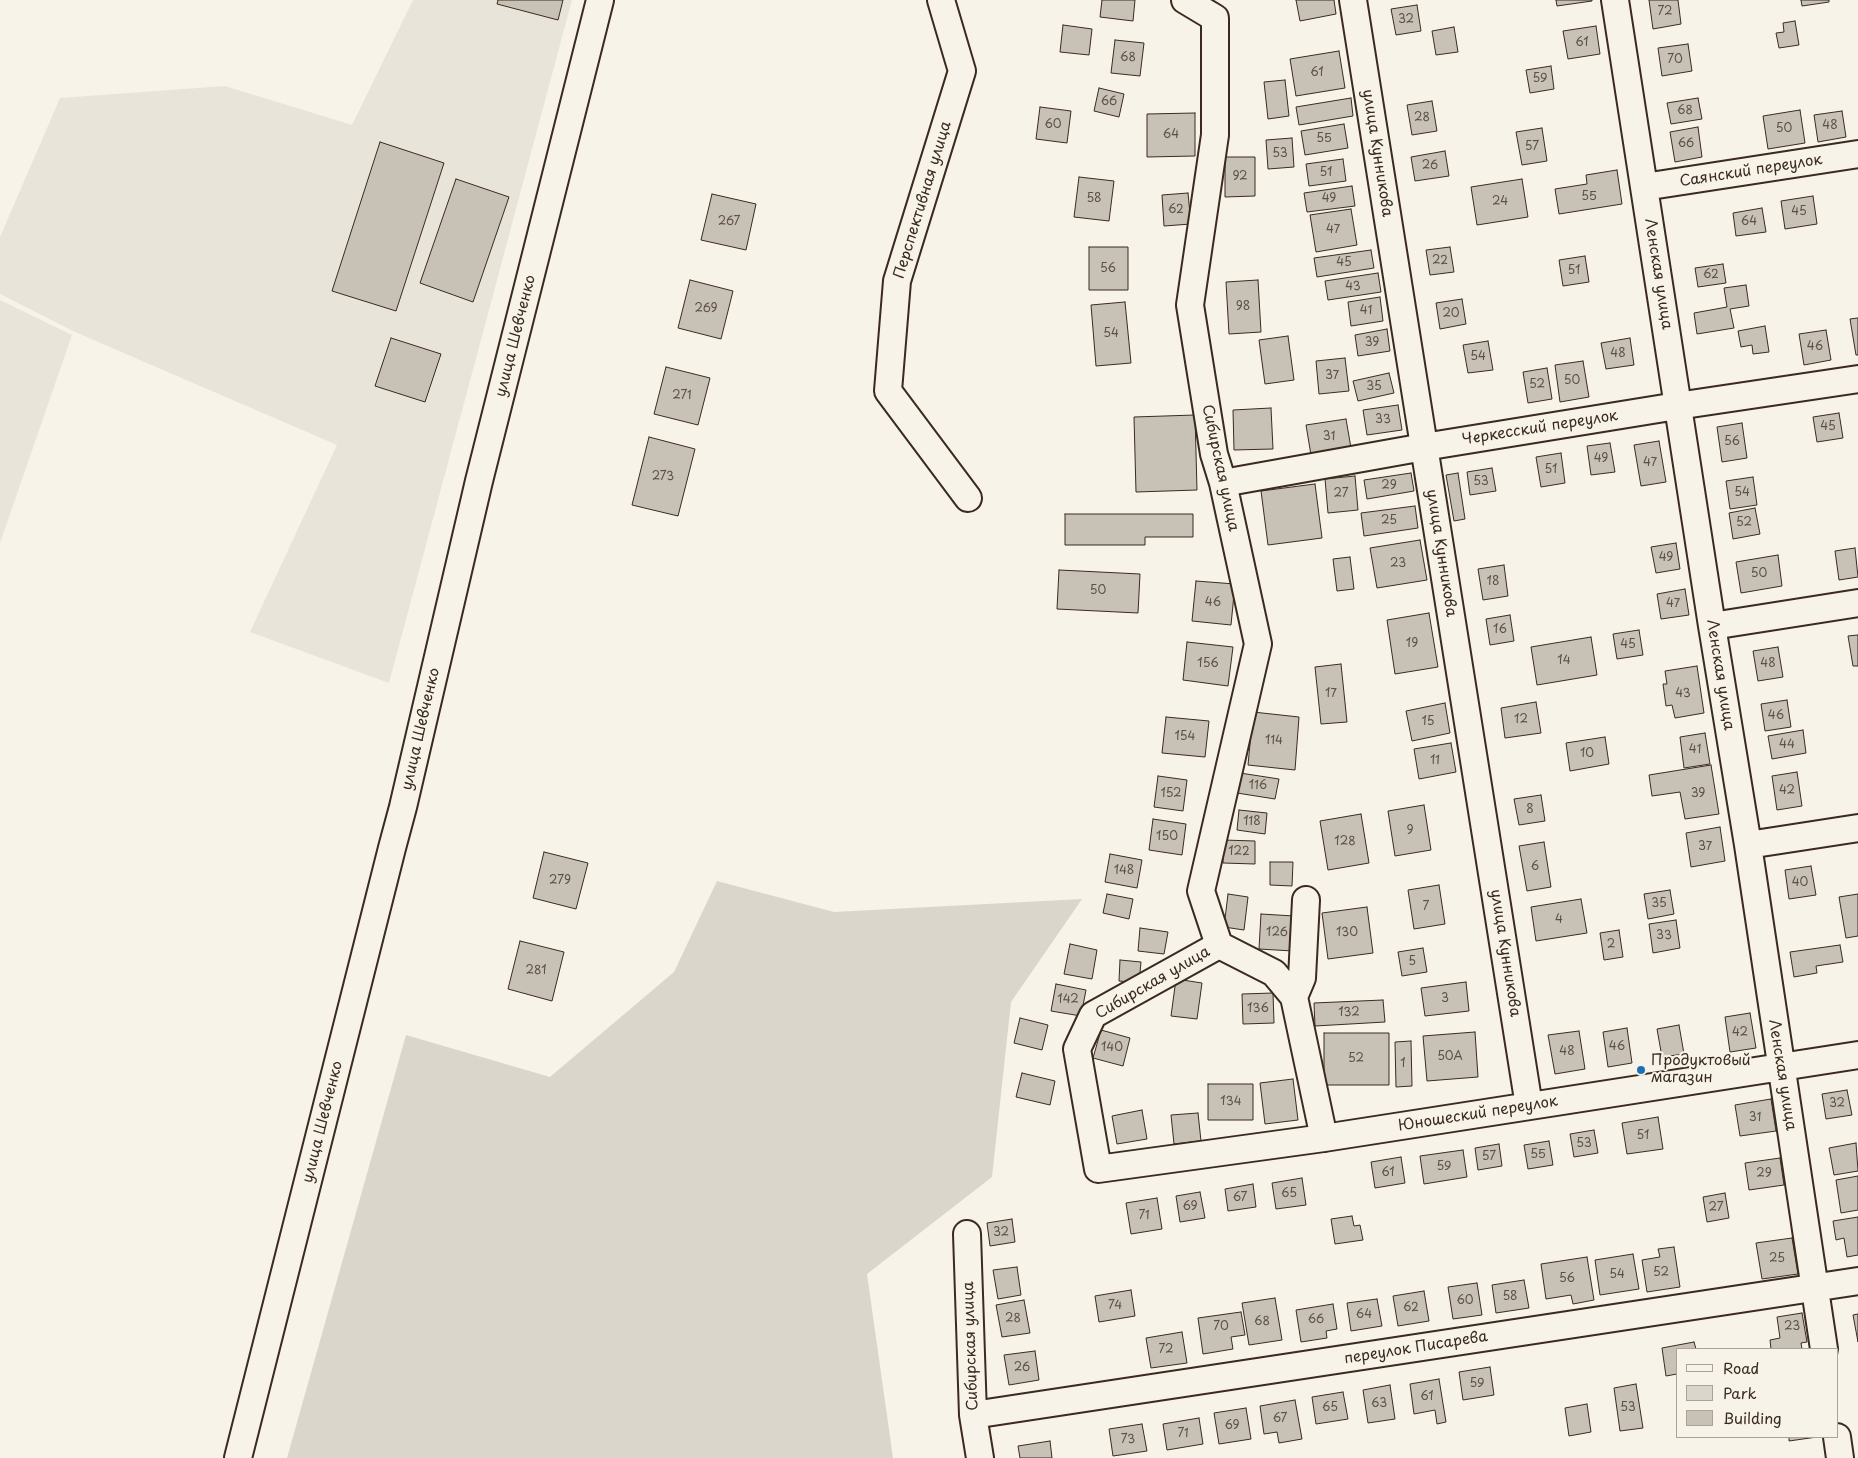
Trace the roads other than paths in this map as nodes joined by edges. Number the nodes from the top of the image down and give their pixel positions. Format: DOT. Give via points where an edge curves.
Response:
graph roads {
  1 [pos="600,0"];
  2 [pos="941,0"];
  3 [pos="1185,0"];
  4 [pos="1353,0"];
  5 [pos="1616,0"];
  6 [pos="1858,154"];
  7 [pos="1644,187"];
  8 [pos="1858,379"];
  9 [pos="1678,406"];
  10 [pos="1424,447"];
  11 [pos="1223,483"];
  12 [pos="968,498"];
  13 [pos="1858,603"];
  14 [pos="1712,626"];
  15 [pos="1858,828"];
  16 [pos="1748,845"];
  17 [pos="1306,900"];
  18 [pos="1219,945"];
  19 [pos="1294,997"];
  20 [pos="1858,1055"];
  21 [pos="1781,1068"];
  22 [pos="1529,1106"];
  23 [pos="1324,1138"];
  24 [pos="1098,1168"];
  25 [pos="967,1234"];
  26 [pos="1858,1281"];
  27 [pos="1816,1287"];
  28 [pos="1824,1348"];
  29 [pos="973,1414"];
  30 [pos="1837,1438"];
  31 [pos="238,1458"];
  32 [pos="980,1458"];
  33 [pos="1840,1458"];
  1 -- 31 [label="street, улица Шевченко" via="479,481 403,808"];
  2 -- 12 [label="street, Перспективная улица" via="962,71 897,281 888,391"];
  3 -- 11 [label="street, Сибирская улица" via="1215,18 1215,135 1190,305 1214,454"];
  4 -- 10 [label="street, улица Кунникова"];
  5 -- 7 [label="street, Ленская улица"];
  6 -- 7 [label="street, Саянский переулок"];
  7 -- 9 [label="street, Ленская улица"];
  8 -- 9 [label="street, Черкесский переулок"];
  9 -- 10 [label="street, Черкесский переулок"];
  9 -- 14 [label="street, Ленская улица"];
  10 -- 11 [label="street, Черкесский переулок"];
  10 -- 22 [label="street, улица Кунникова"];
  11 -- 18 [label="street, Сибирская улица" via="1258,644 1201,891"];
  13 -- 14 [label="street"];
  14 -- 16 [label="street, Ленская улица"];
  15 -- 16 [label="street"];
  16 -- 21 [label="street, Ленская улица"];
  17 -- 19 [label="street" via="1302,978"];
  18 -- 19 [label="street, Сибирская улица" via="1274,973"];
  18 -- 24 [label="street, Сибирская улица" via="1093,1015 1077,1049"];
  19 -- 23 [label="street, Сибирская улица"];
  20 -- 21 [label="street, Юношеский переулок"];
  21 -- 22 [label="street, Юношеский переулок"];
  21 -- 27 [label="street, Ленская улица"];
  22 -- 23 [label="street, Юношеский переулок"];
  23 -- 24 [label="street, Юношеский переулок"];
  25 -- 29 [label="street, Сибирская улица"];
  26 -- 27 [label="street, переулок Писарева"];
  27 -- 28 [label="street, Ленская улица"];
  27 -- 29 [label="street, переулок Писарева"];
  29 -- 32 [label="street, Сибирская улица"];
  30 -- 33 [label="street"];
}
